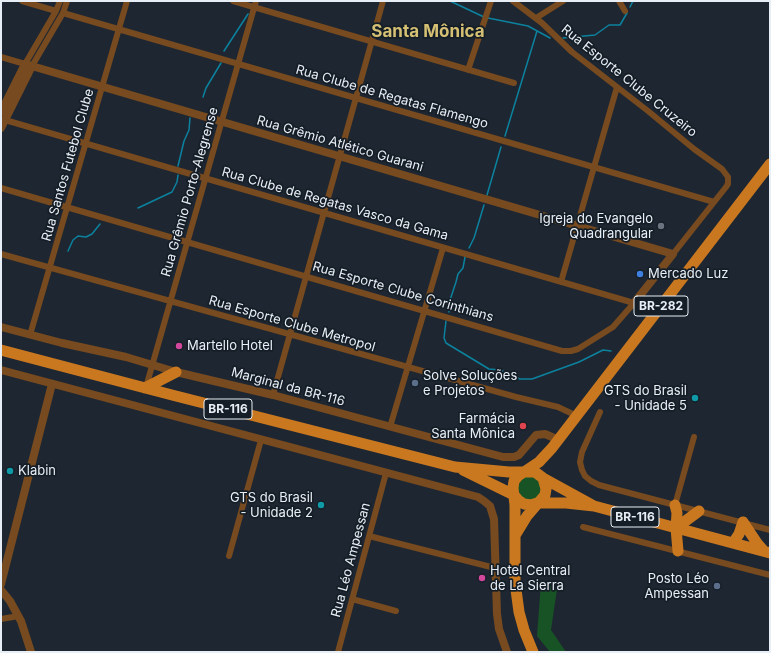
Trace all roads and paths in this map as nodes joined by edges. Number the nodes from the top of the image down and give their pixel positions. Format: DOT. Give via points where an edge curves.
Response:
graph roads {
  1 [pos="22,1"];
  2 [pos="60,1"];
  3 [pos="67,1"];
  4 [pos="127,1"];
  5 [pos="233,1"];
  6 [pos="383,1"];
  7 [pos="490,1"];
  8 [pos="513,1"];
  9 [pos="563,1"];
  10 [pos="619,1"];
  11 [pos="255,4"];
  12 [pos="56,11"];
  13 [pos="625,11"];
  14 [pos="63,13"];
  15 [pos="536,18"];
  16 [pos="119,29"];
  17 [pos="371,42"];
  18 [pos="1,57"];
  19 [pos="238,64"];
  20 [pos="28,65"];
  21 [pos="468,70"];
  22 [pos="514,83"];
  23 [pos="102,87"];
  24 [pos="617,87"];
  25 [pos="356,98"];
  26 [pos="3,116"];
  27 [pos="221,122"];
  28 [pos="1,128"];
  29 [pos="86,143"];
  30 [pos="340,156"];
  31 [pos="770,164"];
  32 [pos="594,167"];
  33 [pos="205,178"];
  34 [pos="728,180"];
  35 [pos="1,188"];
  36 [pos="714,202"];
  37 [pos="67,207"];
  38 [pos="324,213"];
  39 [pos="577,226"];
  40 [pos="187,242"];
  41 [pos="443,248"];
  42 [pos="1,254"];
  43 [pos="673,254"];
  44 [pos="49,267"];
  45 [pos="306,276"];
  46 [pos="561,282"];
  47 [pos="170,301"];
  48 [pos="634,303"];
  49 [pos="658,310"];
  50 [pos="425,311"];
  51 [pos="1,327"];
  52 [pos="290,334"];
  53 [pos="30,335"];
  54 [pos="1,350"];
  55 [pos="152,366"];
  56 [pos="408,367"];
  57 [pos="1,370"];
  58 [pos="176,372"];
  59 [pos="52,384"];
  60 [pos="145,388"];
  61 [pos="172,395"];
  62 [pos="273,395"];
  63 [pos="600,412"];
  64 [pos="577,416"];
  65 [pos="390,427"];
  66 [pos="694,437"];
  67 [pos="261,440"];
  68 [pos="555,444"];
  69 [pos="455,467"];
  70 [pos="524,472"];
  71 [pos="386,473"];
  72 [pos="543,478"];
  73 [pos="514,495"];
  74 [pos="537,503"];
  75 [pos="675,505"];
  76 [pos="594,506"];
  77 [pos="699,511"];
  78 [pos="743,522"];
  79 [pos="583,527"];
  80 [pos="676,528"];
  81 [pos="770,530"];
  82 [pos="696,533"];
  83 [pos="369,536"];
  84 [pos="514,537"];
  85 [pos="733,543"];
  86 [pos="678,552"];
  87 [pos="767,552"];
  88 [pos="229,556"];
  89 [pos="495,568"];
  90 [pos="770,575"];
  91 [pos="1,584"];
  92 [pos="1,590"];
  93 [pos="352,599"];
  94 [pos="396,611"];
  95 [pos="519,612"];
  96 [pos="19,616"];
  97 [pos="1,618"];
  98 [pos="32,652"];
  99 [pos="338,652"];
  100 [pos="507,652"];
  101 [pos="524,652"];
  102 [pos="533,652"];
  1 -- 12 [label="street"];
  2 -- 12 [label="street"];
  3 -- 14 [label="street"];
  4 -- 16 [label="street, Rua Santos Futebol Clube"];
  5 -- 11 [label="street"];
  6 -- 17 [label="street"];
  7 -- 21 [label="street"];
  8 -- 15 [label="street, Rua Esporte Clube Cruzeiro"];
  9 -- 15 [label="street"];
  10 -- 13 [label="street"];
  11 -- 17 [label="street"];
  11 -- 19 [label="street, Rua Grêmio Porto-Alegrense"];
  12 -- 20 [label="street"];
  14 -- 16 [label="street, Rua Clube de Regatas Flamengo"];
  14 -- 20 [label="street"];
  15 -- 24 [label="street, Rua Esporte Clube Cruzeiro" via="565,46"];
  16 -- 19 [label="street, Rua Clube de Regatas Flamengo"];
  16 -- 23 [label="street, Rua Santos Futebol Clube"];
  17 -- 21 [label="street"];
  17 -- 25 [label="street"];
  18 -- 20 [label="street, Rua Grêmio Atlético Guarani"];
  19 -- 25 [label="street, Rua Clube de Regatas Flamengo"];
  19 -- 27 [label="street, Rua Grêmio Porto-Alegrense"];
  20 -- 23 [label="street, Rua Grêmio Atlético Guarani"];
  20 -- 26 [label="street"];
  21 -- 22 [label="street"];
  23 -- 27 [label="street, Rua Grêmio Atlético Guarani"];
  23 -- 29 [label="street, Rua Santos Futebol Clube"];
  24 -- 32 [label="street"];
  24 -- 34 [label="street, Rua Esporte Clube Cruzeiro" via="722,170"];
  25 -- 30 [label="street"];
  25 -- 32 [label="street, Rua Clube de Regatas Flamengo"];
  26 -- 28 [label="street"];
  26 -- 29 [label="street, Rua Clube de Regatas Vasco da Gama"];
  27 -- 30 [label="street, Rua Grêmio Atlético Guarani"];
  27 -- 33 [label="street, Rua Grêmio Porto-Alegrense"];
  29 -- 33 [label="street, Rua Clube de Regatas Vasco da Gama"];
  29 -- 37 [label="street, Rua Santos Futebol Clube"];
  30 -- 38 [label="street"];
  30 -- 39 [label="street, Rua Grêmio Atlético Guarani"];
  31 -- 49 [label="highway, BR-282"];
  32 -- 36 [label="street, Rua Clube de Regatas Flamengo"];
  32 -- 39 [label="street"];
  33 -- 38 [label="street, Rua Clube de Regatas Vasco da Gama"];
  33 -- 40 [label="street, Rua Grêmio Porto-Alegrense"];
  34 -- 36 [label="street, Rua Esporte Clube Corinthians" via="726,187"];
  35 -- 37 [label="street, Rua Esporte Clube Corinthians"];
  36 -- 43 [label="street, Rua Esporte Clube Corinthians"];
  37 -- 40 [label="street, Rua Esporte Clube Corinthians"];
  37 -- 44 [label="street, Rua Santos Futebol Clube"];
  38 -- 41 [label="street, Rua Clube de Regatas Vasco da Gama"];
  38 -- 45 [label="street"];
  39 -- 43 [label="street, Rua Grêmio Atlético Guarani"];
  39 -- 46 [label="street"];
  40 -- 45 [label="street, Rua Esporte Clube Corinthians"];
  40 -- 47 [label="street, Rua Grêmio Porto-Alegrense"];
  41 -- 46 [label="street, Rua Clube de Regatas Vasco da Gama"];
  41 -- 50 [label="street"];
  42 -- 44 [label="street, Rua Esporte Clube Metropol"];
  43 -- 48 [label="street, Rua Esporte Clube Corinthians"];
  44 -- 47 [label="street, Rua Esporte Clube Metropol"];
  44 -- 53 [label="street, Rua Santos Futebol Clube"];
  45 -- 50 [label="street, Rua Esporte Clube Corinthians"];
  45 -- 52 [label="street"];
  46 -- 48 [label="street, Rua Clube de Regatas Vasco da Gama"];
  47 -- 52 [label="street, Rua Esporte Clube Metropol"];
  47 -- 55 [label="street, Rua Grêmio Porto-Alegrense"];
  48 -- 49 [label="street, Rua Clube de Regatas Vasco da Gama"];
  48 -- 50 [label="street, Rua Esporte Clube Corinthians" via="613,327 571,351 562,351"];
  49 -- 64 [label="highway, BR-282"];
  50 -- 56 [label="street"];
  51 -- 53 [label="street, Marginal da BR-116"];
  52 -- 56 [label="street, Rua Esporte Clube Metropol"];
  52 -- 62 [label="street"];
  53 -- 55 [label="street, Marginal da BR-116" via="126,357"];
  54 -- 60 [label="highway, BR-116"];
  55 -- 58 [label="street, Marginal da BR-116"];
  55 -- 60 [label="street, Rua Grêmio Porto-Alegrense"];
  56 -- 64 [label="street, Rua Esporte Clube Metropol" via="516,398 558,407"];
  56 -- 65 [label="street"];
  57 -- 59 [label="street"];
  58 -- 60 [label="highway"];
  58 -- 61 [label="highway" via="170,383"];
  58 -- 62 [label="street, Marginal da BR-116"];
  59 -- 67 [label="street"];
  59 -- 91 [label="street"];
  60 -- 61 [label="highway, BR-116"];
  61 -- 69 [label="highway, BR-116"];
  62 -- 65 [label="street, Marginal da BR-116"];
  63 -- 75 [label="street" via="582,452 580,462 586,476 599,485"];
  64 -- 68 [label="highway, BR-282"];
  65 -- 68 [label="street, Marginal da BR-116" via="510,458 519,455 536,435 545,434"];
  66 -- 75 [label="street"];
  67 -- 71 [label="street"];
  67 -- 88 [label="street"];
  68 -- 70 [label="highway, BR-282" via="539,462"];
  68 -- 72 [label="highway, BR-282"];
  69 -- 70 [label="highway, BR-116"];
  69 -- 73 [label="highway, BR-116"];
  70 -- 72 [label="highway, BR-116" via="534,472"];
  70 -- 73 [label="highway, BR-282" via="514,481"];
  71 -- 83 [label="street, Rua Léo Ampessan"];
  71 -- 89 [label="street" via="484,500 493,512"];
  72 -- 74 [label="highway, BR-282" via="545,494"];
  72 -- 76 [label="highway, BR-116"];
  73 -- 74 [label="highway, BR-116" via="524,504"];
  73 -- 84 [label="highway, BR-282"];
  74 -- 76 [label="highway, BR-116"];
  74 -- 84 [label="highway, BR-282"];
  75 -- 77 [label="street"];
  75 -- 80 [label="highway"];
  76 -- 80 [label="highway, BR-116"];
  77 -- 78 [label="street"];
  77 -- 80 [label="highway"];
  77 -- 82 [label="highway"];
  78 -- 81 [label="street"];
  78 -- 85 [label="highway"];
  78 -- 87 [label="highway" via="757,543"];
  79 -- 86 [label="street"];
  80 -- 82 [label="highway, BR-116"];
  80 -- 86 [label="highway"];
  82 -- 85 [label="highway, BR-116"];
  83 -- 89 [label="street"];
  83 -- 93 [label="street, Rua Léo Ampessan"];
  84 -- 95 [label="highway, BR-282" via="514,574"];
  85 -- 87 [label="highway, BR-116"];
  86 -- 90 [label="street"];
  89 -- 100 [label="street" via="497,614 502,642"];
  92 -- 96 [label="street"];
  93 -- 94 [label="street"];
  93 -- 99 [label="street, Rua Léo Ampessan"];
  95 -- 101 [label="highway"];
  95 -- 102 [label="highway, BR-282"];
  96 -- 97 [label="street"];
  96 -- 98 [label="street"];
}
